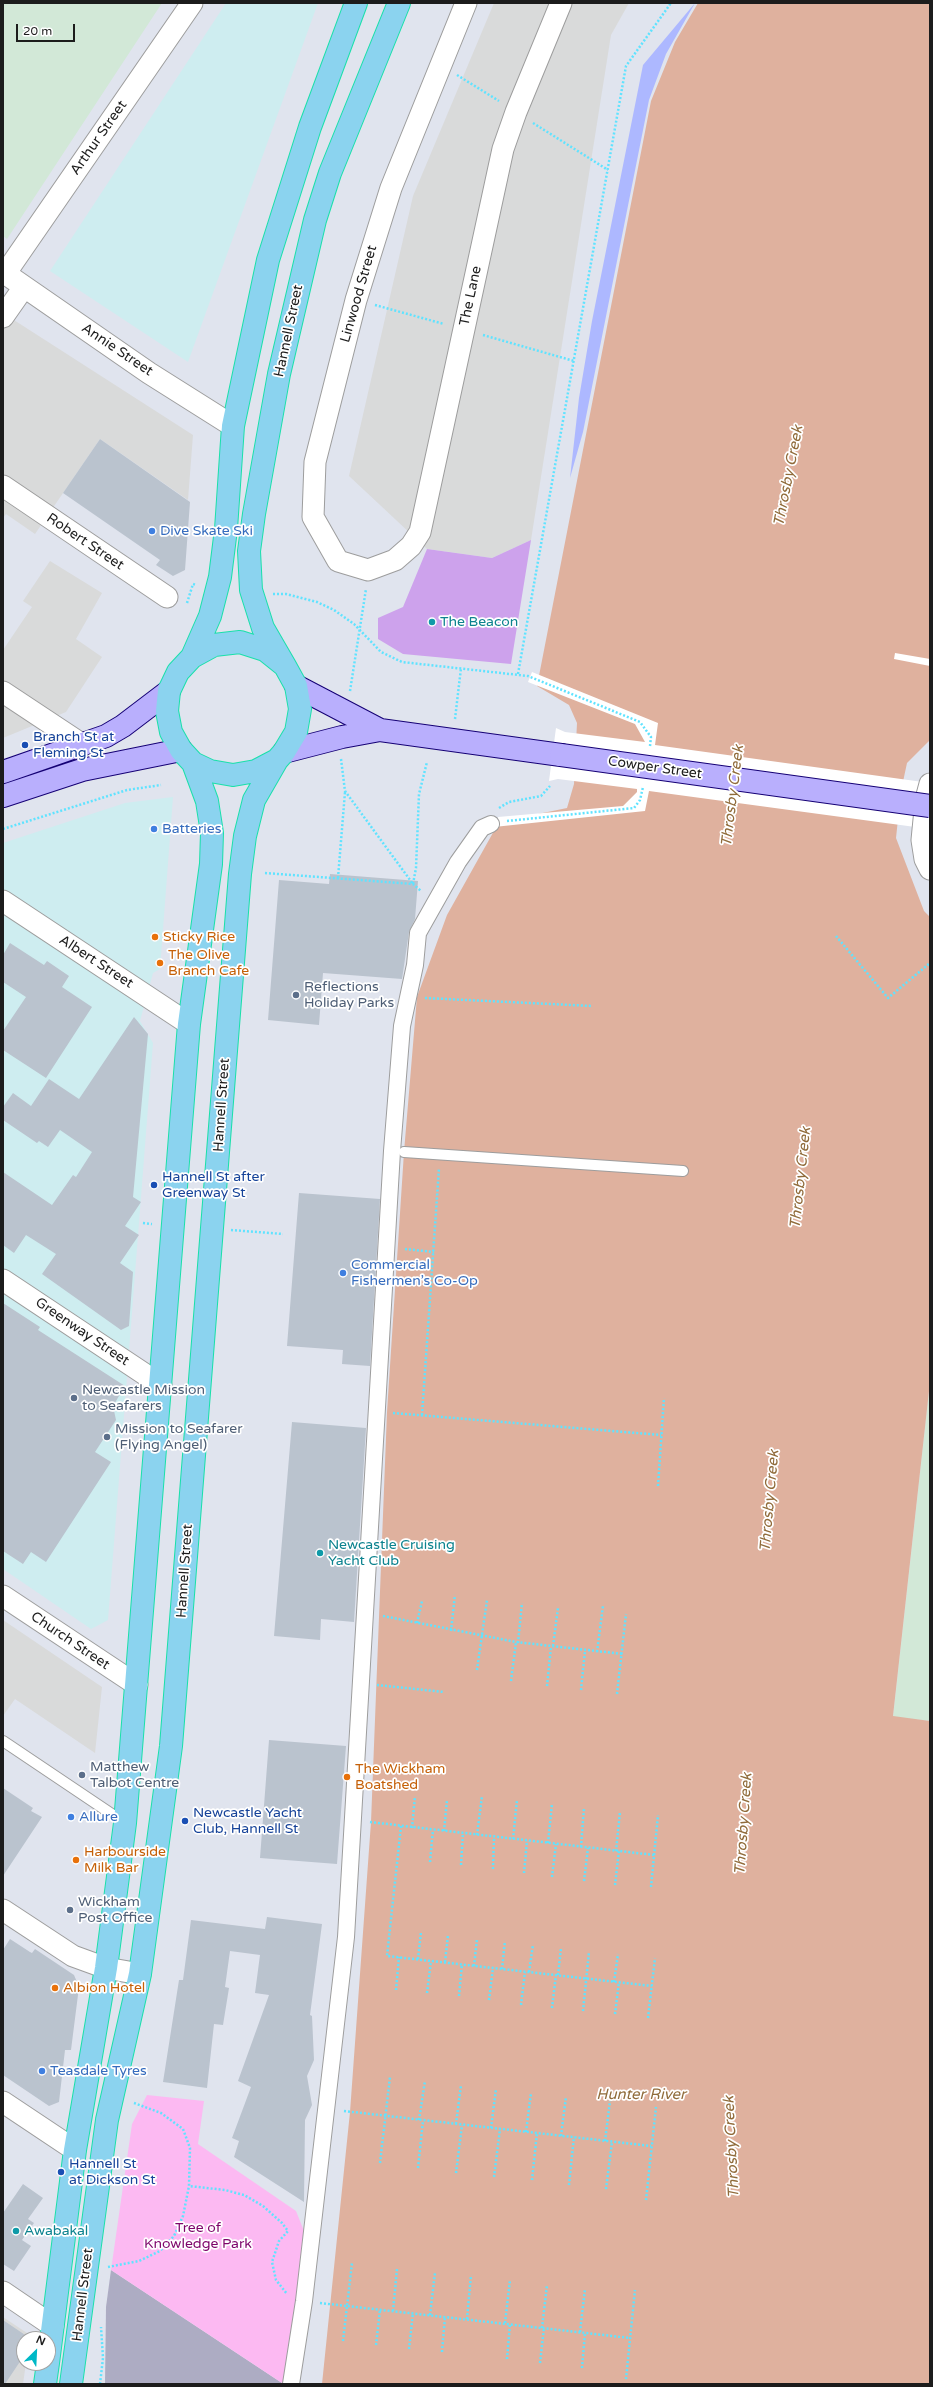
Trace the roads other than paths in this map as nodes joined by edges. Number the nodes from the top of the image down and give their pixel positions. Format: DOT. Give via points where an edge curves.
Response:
graph roads {
  1 [pos="192,3"];
  2 [pos="356,3"];
  3 [pos="399,3"];
  4 [pos="466,3"];
  5 [pos="562,3"];
  6 [pos="4,273"];
  7 [pos="24,287"];
  8 [pos="3,317"];
  9 [pos="233,426"];
  10 [pos="3,486"];
  11 [pos="368,570"];
  12 [pos="168,597"];
  13 [pos="192,657"];
  14 [pos="285,666"];
  15 [pos="296,686"];
  16 [pos="169,691"];
  17 [pos="3,692"];
  18 [pos="380,730"];
  19 [pos="83,745"];
  20 [pos="187,756"];
  21 [pos="281,756"];
  22 [pos="3,772"];
  23 [pos="930,784"];
  24 [pos="3,796"];
  25 [pos="930,806"];
  26 [pos="487,826"];
  27 [pos="930,869"];
  28 [pos="5,907"];
  29 [pos="190,1024"];
  30 [pos="404,1152"];
  31 [pos="683,1171"];
  32 [pos="3,1280"];
  33 [pos="161,1385"];
  34 [pos="3,1596"];
  35 [pos="137,1685"];
  36 [pos="3,1741"];
  37 [pos="125,1823"];
  38 [pos="3,1910"];
  39 [pos="106,1968"];
  40 [pos="140,1974"];
  41 [pos="3,2102"];
  42 [pos="75,2150"];
  43 [pos="3,2292"];
  44 [pos="53,2326"];
  45 [pos="52,2331"];
  46 [pos="47,2371"];
  47 [pos="45,2384"];
  48 [pos="71,2384"];
  49 [pos="291,2384"];
  1 -- 6 [label="street, Arthur Street"];
  2 -- 9 [label="highway" via="310,127 268,260"];
  3 -- 14 [label="highway, Hannell Street" via="330,173 315,220 279,374 254,514 249,550 251,590 263,628"];
  4 -- 11 [label="street, Linwood Street" via="391,188 356,300 315,462 313,517 338,561"];
  5 -- 11 [label="street, The Lane" via="502,149 420,532 412,546 395,560"];
  6 -- 7 [label="street, Annie Street"];
  7 -- 8 [label="street"];
  7 -- 9 [label="street, Annie Street"];
  9 -- 13 [label="highway" via="220,576 210,616"];
  10 -- 12 [label="street, Robert Street"];
  13 -- 14 [label="highway" via="214,645 240,642 265,650"];
  13 -- 16 [label="highway" via="178,672"];
  14 -- 15 [label="highway"];
  15 -- 18 [label="main road, Cowper Street"];
  15 -- 21 [label="highway" via="300,709 298,724"];
  16 -- 19 [label="main road" via="123,726"];
  16 -- 20 [label="highway" via="167,712 171,732"];
  17 -- 19 [label="street"];
  18 -- 21 [label="main road, Cowper Street" via="342,737"];
  18 -- 25 [label="main road, Cowper Street, bridge"];
  19 -- 22 [label="main road"];
  20 -- 21 [label="highway" via="210,771 233,775 256,771"];
  20 -- 24 [label="main road" via="82,770"];
  20 -- 29 [label="highway, Hannell Street" via="207,801 212,832 211,864"];
  21 -- 40 [label="highway, Hannell Street" via="254,800 245,836 240,874 171,1746"];
  23 -- 27 [label="street" via="922,840"];
  26 -- 49 [label="street" via="454,869 418,933 415,965 402,1026 392,1151 346,1937 304,2301"];
  28 -- 29 [label="street, Albert Street"];
  29 -- 33 [label="highway, Hannell Street"];
  30 -- 31 [label="lane"];
  32 -- 33 [label="street, Greenway Street"];
  33 -- 35 [label="highway, Hannell Street"];
  34 -- 35 [label="street, Church Street"];
  35 -- 37 [label="highway, Hannell Street"];
  36 -- 37 [label="lane"];
  37 -- 39 [label="highway, Hannell Street"];
  38 -- 39 [label="street" via="63,1951"];
  39 -- 40 [label="street"];
  39 -- 42 [label="highway, Hannell Street"];
  40 -- 48 [label="highway, Hannell Street" via="107,2120"];
  41 -- 42 [label="street"];
  42 -- 44 [label="highway, Hannell Street"];
  43 -- 44 [label="street"];
  44 -- 45 [label="highway, Hannell Street"];
  46 -- 47 [label="highway, Hannell Street"];
}
